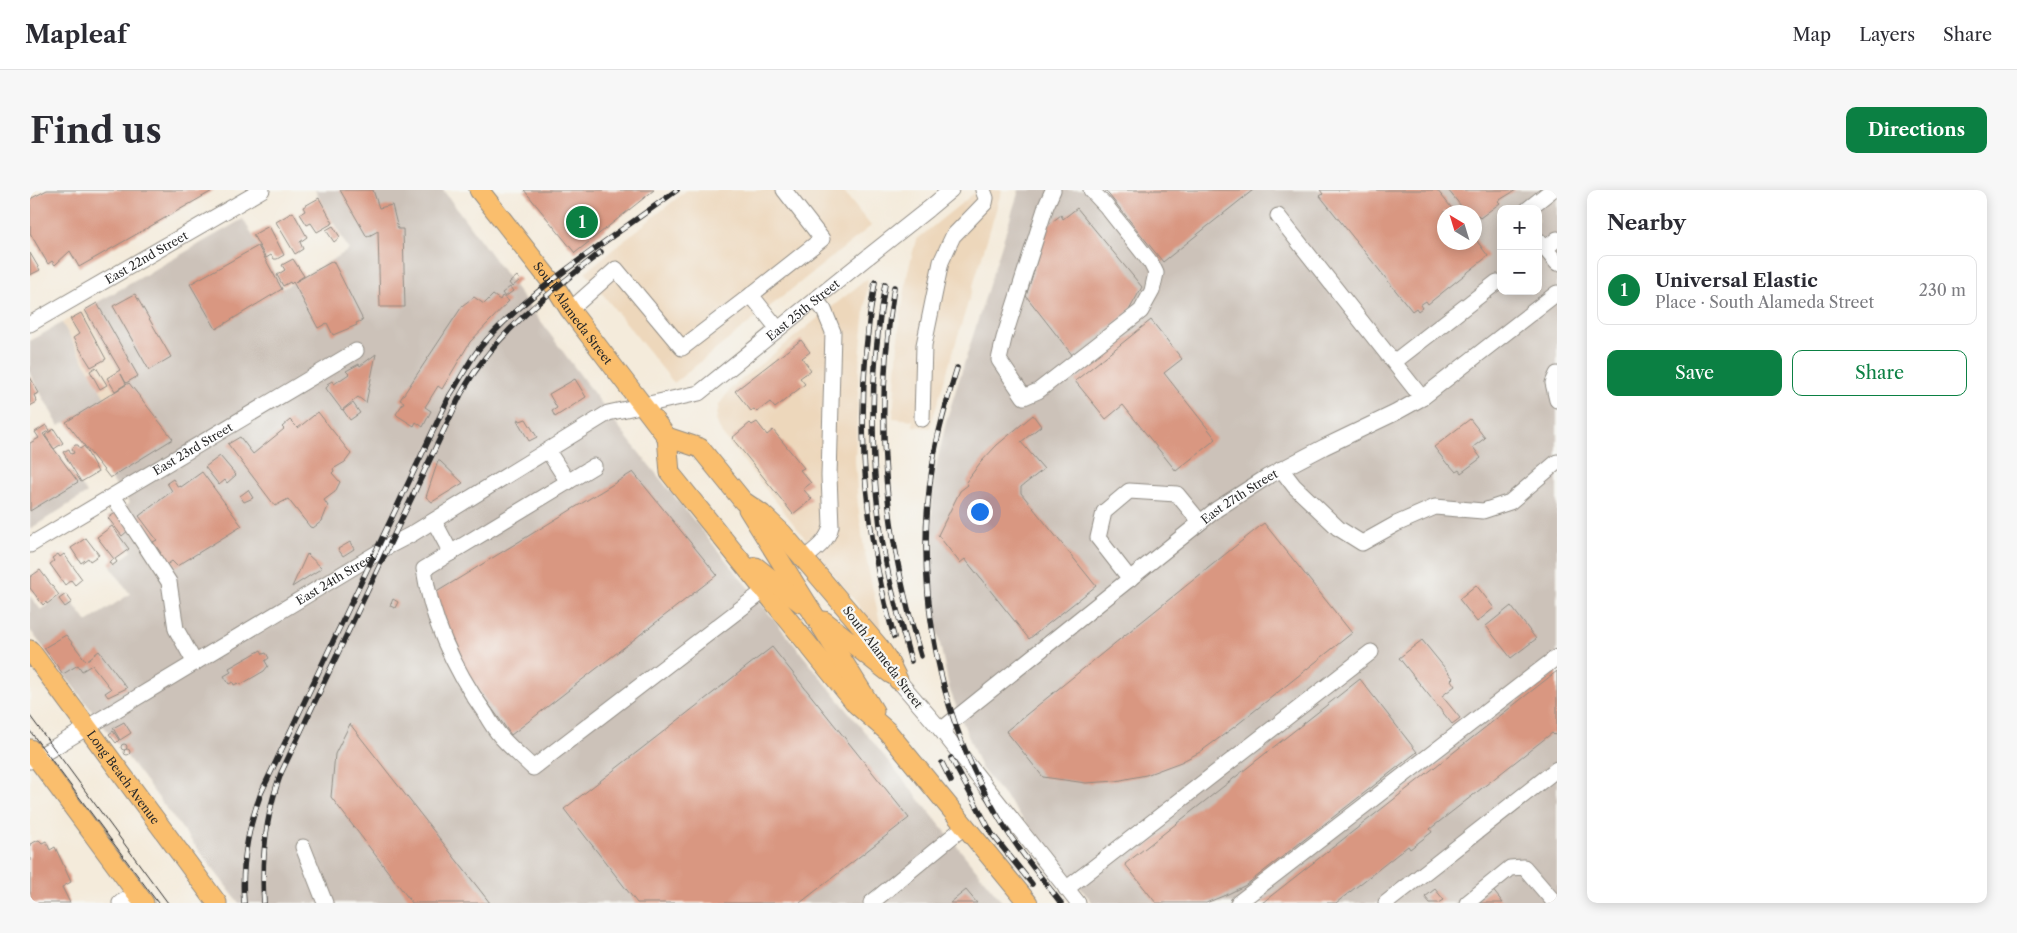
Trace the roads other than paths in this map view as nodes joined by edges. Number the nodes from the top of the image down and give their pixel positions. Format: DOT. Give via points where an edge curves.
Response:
graph roads {
  1 [pos="262,190"];
  2 [pos="479,190"];
  3 [pos="784,190"];
  4 [pos="951,190"];
  5 [pos="983,190"];
  6 [pos="1053,190"];
  7 [pos="1091,190"];
  8 [pos="1552,190"];
  9 [pos="1533,205"];
  10 [pos="1278,216"];
  11 [pos="1557,239"];
  12 [pos="1542,244"];
  13 [pos="1557,263"];
  14 [pos="1497,282"];
  15 [pos="1557,293"];
  16 [pos="751,295"];
  17 [pos="815,299"];
  18 [pos="570,310"];
  19 [pos="30,324"];
  20 [pos="778,330"];
  21 [pos="356,351"];
  22 [pos="1394,362"];
  23 [pos="1557,374"];
  24 [pos="1422,398"];
  25 [pos="1557,400"];
  26 [pos="644,406"];
  27 [pos="922,419"];
  28 [pos="667,437"];
  29 [pos="548,451"];
  30 [pos="1557,462"];
  31 [pos="594,466"];
  32 [pos="1282,469"];
  33 [pos="568,482"];
  34 [pos="113,496"];
  35 [pos="743,501"];
  36 [pos="434,521"];
  37 [pos="1200,522"];
  38 [pos="30,546"];
  39 [pos="729,547"];
  40 [pos="451,553"];
  41 [pos="805,558"];
  42 [pos="1130,578"];
  43 [pos="765,590"];
  44 [pos="812,612"];
  45 [pos="30,650"];
  46 [pos="1371,652"];
  47 [pos="1557,657"];
  48 [pos="195,663"];
  49 [pos="898,680"];
  50 [pos="88,728"];
  51 [pos="941,730"];
  52 [pos="887,731"];
  53 [pos="32,756"];
  54 [pos="1557,768"];
  55 [pos="965,826"];
  56 [pos="303,848"];
  57 [pos="1066,889"];
  58 [pos="140,898"];
  59 [pos="120,903"];
  60 [pos="216,903"];
  61 [pos="325,903"];
  62 [pos="871,903"];
  63 [pos="1028,903"];
  64 [pos="1078,903"];
  65 [pos="1238,903"];
  66 [pos="1386,903"];
  67 [pos="1467,903"];
  68 [pos="1555,903"];
  1 -- 19 [label="street, East 22nd Street"];
  2 -- 18 [label="main road, South Alameda Street"];
  3 -- 16 [label="street" via="822,239"];
  4 -- 17 [label="street, East 25th Street, bridge"];
  5 -- 27 [label="street" via="985,203 953,236 942,262 924,345"];
  6 -- 7 [label="street" via="999,360 1024,398 1038,391 1141,311 1152,291 1156,273 1150,263"];
  8 -- 9 [label="street"];
  10 -- 22 [label="street"];
  11 -- 12 [label="street"];
  12 -- 13 [label="street"];
  14 -- 22 [label="street"];
  15 -- 24 [label="street, East 27th Street"];
  16 -- 18 [label="street" via="682,348 616,268"];
  16 -- 20 [label="street"];
  17 -- 20 [label="street, East 25th Street"];
  17 -- 41 [label="street" via="824,310 833,332 829,476 831,526 830,534"];
  18 -- 26 [label="main road, South Alameda Street"];
  20 -- 26 [label="street, East 25th Street" via="699,392"];
  21 -- 34 [label="street, East 23rd Street"];
  22 -- 24 [label="street"];
  23 -- 25 [label="street" via="1553,383"];
  24 -- 32 [label="street, East 27th Street"];
  26 -- 28 [label="main road, South Alameda Street"];
  26 -- 29 [label="street, East 24th Street" via="608,414"];
  28 -- 35 [label="main road, South Alameda Street" via="700,448"];
  28 -- 39 [label="main road" via="670,473"];
  29 -- 33 [label="street"];
  29 -- 36 [label="street, East 24th Street"];
  30 -- 32 [label="street" via="1510,502 1483,510 1435,507 1362,543 1338,528 1294,486"];
  31 -- 33 [label="street"];
  32 -- 37 [label="street, East 27th Street"];
  33 -- 40 [label="street"];
  34 -- 38 [label="street, East 23rd Street"];
  34 -- 48 [label="street" via="169,582 176,629"];
  35 -- 41 [label="main road, South Alameda Street" via="774,524"];
  35 -- 44 [label="main road"];
  36 -- 40 [label="street"];
  36 -- 48 [label="street, East 24th Street"];
  37 -- 42 [label="street, East 27th Street"];
  37 -- 42 [label="street" via="1177,494 1130,491 1123,496 1104,512 1098,538"];
  39 -- 43 [label="main road"];
  39 -- 44 [label="main road"];
  40 -- 43 [label="street" via="424,569 436,625 475,700 502,738 533,768"];
  41 -- 49 [label="main road, South Alameda Street" via="885,655"];
  42 -- 51 [label="street, East 27th Street"];
  43 -- 52 [label="main road" via="856,704"];
  44 -- 49 [label="main road"];
  44 -- 52 [label="main road"];
  45 -- 50 [label="main road, Long Beach Avenue"];
  46 -- 57 [label="street"];
  47 -- 65 [label="street"];
  48 -- 50 [label="street, East 24th Street"];
  49 -- 51 [label="street, South Alameda Street"];
  50 -- 53 [label="street, East 24th Street"];
  50 -- 60 [label="main road, Long Beach Avenue"];
  51 -- 57 [label="street, South Alameda Street"];
  52 -- 55 [label="main road"];
  53 -- 58 [label="main road"];
  54 -- 66 [label="street"];
  55 -- 62 [label="street"];
  55 -- 63 [label="main road"];
  56 -- 61 [label="street"];
  57 -- 64 [label="street, South Alameda Street"];
  58 -- 59 [label="street"];
  67 -- 68 [label="street" via="1510,868 1524,867"];
}
